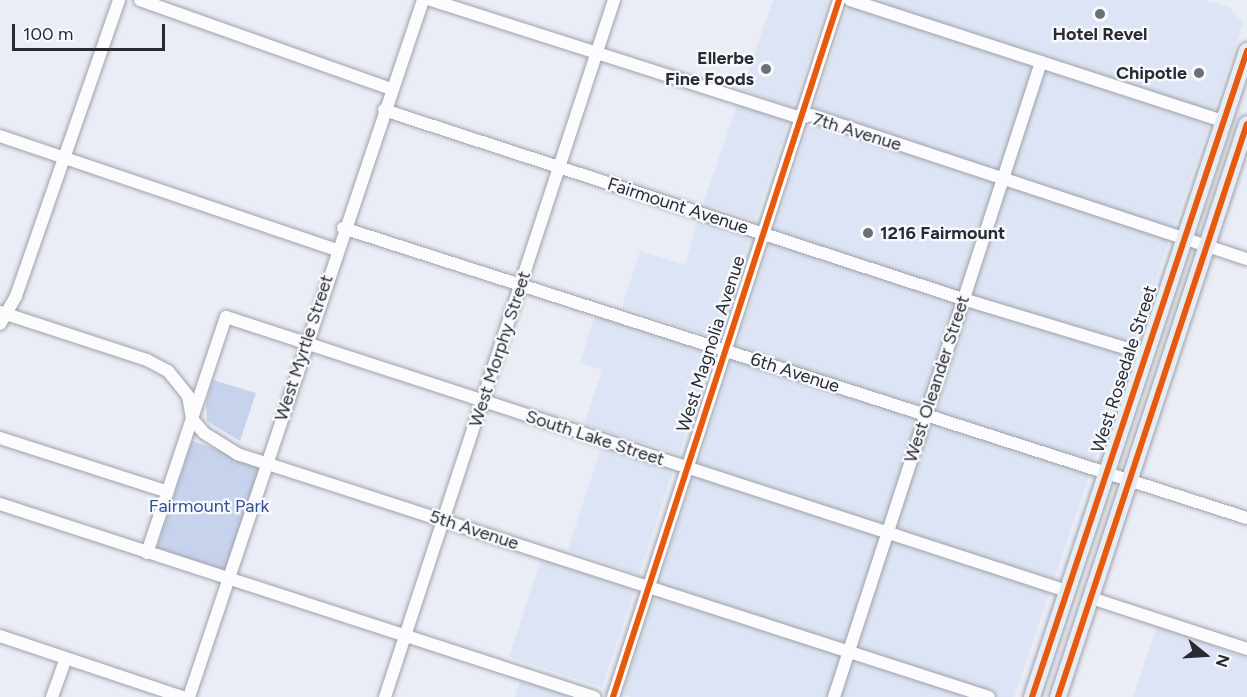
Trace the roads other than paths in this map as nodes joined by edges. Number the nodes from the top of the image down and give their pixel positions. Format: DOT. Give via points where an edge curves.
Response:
graph roads {
  1 [pos="119,0"];
  2 [pos="140,0"];
  3 [pos="423,0"];
  4 [pos="431,0"];
  5 [pos="614,0"];
  6 [pos="839,0"];
  7 [pos="850,0"];
  8 [pos="598,51"];
  9 [pos="1247,51"];
  10 [pos="1041,62"];
  11 [pos="391,89"];
  12 [pos="384,110"];
  13 [pos="801,118"];
  14 [pos="1222,121"];
  15 [pos="1247,124"];
  16 [pos="0,136"];
  17 [pos="65,158"];
  18 [pos="559,168"];
  19 [pos="1003,179"];
  20 [pos="343,228"];
  21 [pos="763,234"];
  22 [pos="1182,239"];
  23 [pos="1204,246"];
  24 [pos="336,250"];
  25 [pos="1247,259"];
  26 [pos="521,283"];
  27 [pos="963,299"];
  28 [pos="2,317"];
  29 [pos="306,343"];
  30 [pos="725,349"];
  31 [pos="1145,354"];
  32 [pos="483,401"];
  33 [pos="926,415"];
  34 [pos="192,418"];
  35 [pos="0,438"];
  36 [pos="268,463"];
  37 [pos="687,468"];
  38 [pos="1106,473"];
  39 [pos="1128,480"];
  40 [pos="168,492"];
  41 [pos="0,504"];
  42 [pos="1247,517"];
  43 [pos="444,520"];
  44 [pos="888,532"];
  45 [pos="147,553"];
  46 [pos="228,580"];
  47 [pos="649,585"];
  48 [pos="1067,591"];
  49 [pos="1091,598"];
  50 [pos="0,636"];
  51 [pos="406,636"];
  52 [pos="849,649"];
  53 [pos="1247,649"];
  54 [pos="66,658"];
  55 [pos="52,697"];
  56 [pos="182,697"];
  57 [pos="189,697"];
  58 [pos="386,697"];
  59 [pos="594,697"];
  60 [pos="613,697"];
  61 [pos="834,697"];
  62 [pos="989,697"];
  63 [pos="1032,697"];
  64 [pos="1058,697"];
  1 -- 17 [label="street"];
  2 -- 11 [label="street"];
  3 -- 11 [label="street, West Myrtle Street"];
  4 -- 8 [label="street, 7th Avenue"];
  5 -- 8 [label="street, West Morphy Street"];
  6 -- 13 [label="street, West Magnolia Avenue"];
  7 -- 10 [label="street"];
  8 -- 13 [label="street, 7th Avenue"];
  8 -- 18 [label="street, West Morphy Street"];
  9 -- 14 [label="main road, West Rosedale Street"];
  10 -- 14 [label="street"];
  10 -- 19 [label="street, West Oleander Street"];
  11 -- 12 [label="street, West Myrtle Street"];
  12 -- 18 [label="street, Fairmount Avenue"];
  12 -- 20 [label="street, West Myrtle Street"];
  13 -- 19 [label="street, 7th Avenue" via="811,115"];
  13 -- 21 [label="street, West Magnolia Avenue"];
  14 -- 22 [label="main road, West Rosedale Street"];
  15 -- 23 [label="main road"];
  16 -- 17 [label="street"];
  17 -- 24 [label="street"];
  17 -- 28 [label="street"];
  18 -- 21 [label="street, Fairmount Avenue"];
  18 -- 26 [label="street, West Morphy Street"];
  19 -- 22 [label="street, 7th Avenue"];
  19 -- 27 [label="street, West Oleander Street"];
  20 -- 24 [label="street, West Myrtle Street"];
  20 -- 26 [label="street, 6th Avenue"];
  21 -- 27 [label="street, Fairmount Avenue"];
  21 -- 30 [label="street, West Magnolia Avenue"];
  22 -- 23 [label="street, 7th Avenue"];
  22 -- 31 [label="main road, West Rosedale Street"];
  23 -- 25 [label="street, 7th Avenue"];
  23 -- 39 [label="main road"];
  24 -- 29 [label="street, West Myrtle Street"];
  26 -- 30 [label="street, 6th Avenue"];
  26 -- 32 [label="street, West Morphy Street"];
  27 -- 31 [label="street, Fairmount Avenue"];
  27 -- 33 [label="street, West Oleander Street"];
  28 -- 34 [label="street, 5th Avenue" via="147,360 168,371 188,396"];
  29 -- 32 [label="street, South Lake Street"];
  29 -- 34 [label="street, South Lake Street" via="226,317"];
  29 -- 36 [label="street, West Myrtle Street"];
  30 -- 33 [label="street, 6th Avenue"];
  30 -- 37 [label="street, West Magnolia Avenue"];
  31 -- 38 [label="main road, West Rosedale Street"];
  32 -- 37 [label="street, South Lake Street"];
  32 -- 43 [label="street, West Morphy Street"];
  33 -- 38 [label="street, 6th Avenue"];
  33 -- 44 [label="street, West Oleander Street"];
  34 -- 36 [label="street, 5th Avenue" via="219,444"];
  34 -- 40 [label="street"];
  35 -- 40 [label="street"];
  36 -- 43 [label="street, 5th Avenue"];
  36 -- 46 [label="street, West Myrtle Street"];
  37 -- 44 [label="street, South Lake Street"];
  37 -- 47 [label="street, West Magnolia Avenue"];
  38 -- 39 [label="street, 6th Avenue"];
  38 -- 48 [label="main road, West Rosedale Street"];
  39 -- 42 [label="street, 6th Avenue"];
  39 -- 49 [label="main road"];
  40 -- 45 [label="street"];
  41 -- 45 [label="street"];
  43 -- 47 [label="street, 5th Avenue"];
  43 -- 51 [label="street, West Morphy Street"];
  44 -- 48 [label="street, South Lake Street"];
  44 -- 52 [label="street, West Oleander Street"];
  45 -- 46 [label="street"];
  46 -- 51 [label="street"];
  46 -- 57 [label="street, West Myrtle Street"];
  47 -- 52 [label="street, 5th Avenue"];
  47 -- 60 [label="street, West Magnolia Avenue"];
  48 -- 63 [label="main road, West Rosedale Street"];
  49 -- 53 [label="street"];
  49 -- 64 [label="main road"];
  50 -- 54 [label="street"];
  51 -- 58 [label="street, West Morphy Street"];
  51 -- 59 [label="street"];
  52 -- 61 [label="street, West Oleander Street"];
  52 -- 62 [label="street, 5th Avenue"];
  54 -- 55 [label="street"];
  54 -- 56 [label="street"];
}
